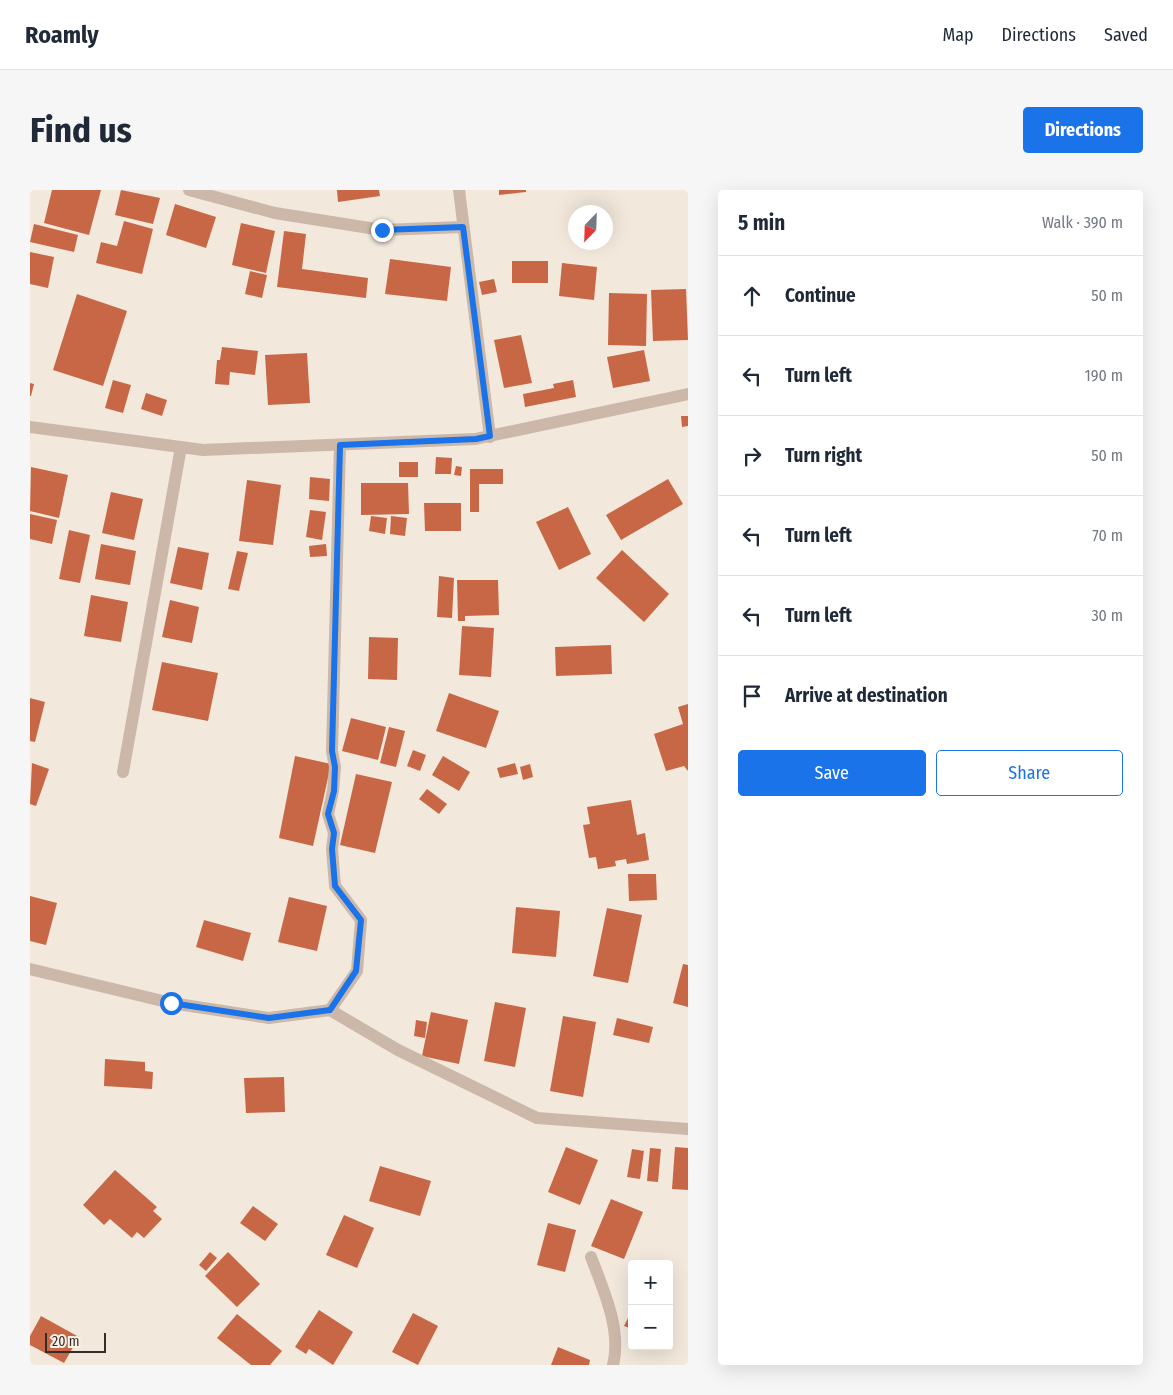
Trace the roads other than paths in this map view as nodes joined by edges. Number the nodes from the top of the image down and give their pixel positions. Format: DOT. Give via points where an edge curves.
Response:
graph roads {
  1 [pos="189,190"];
  2 [pos="458,190"];
  3 [pos="463,227"];
  4 [pos="688,394"];
  5 [pos="30,427"];
  6 [pos="490,436"];
  7 [pos="340,445"];
  8 [pos="181,447"];
  9 [pos="122,772"];
  10 [pos="30,969"];
  11 [pos="330,1010"];
  12 [pos="688,1129"];
  13 [pos="591,1257"];
  14 [pos="613,1365"];
  1 -- 3 [label="street" via="275,213 382,230"];
  2 -- 3 [label="street"];
  3 -- 6 [label="street"];
  4 -- 6 [label="street"];
  5 -- 8 [label="street"];
  6 -- 7 [label="street"];
  7 -- 8 [label="street" via="203,450"];
  7 -- 11 [label="street" via="332,751 335,767 334,791 328,814 334,833 335,886 361,920 356,971"];
  8 -- 9 [label="street"];
  10 -- 11 [label="street" via="171,1003 269,1018"];
  11 -- 12 [label="street" via="398,1050 537,1118"];
  13 -- 14 [label="street" via="604,1292 617,1348"];
}
